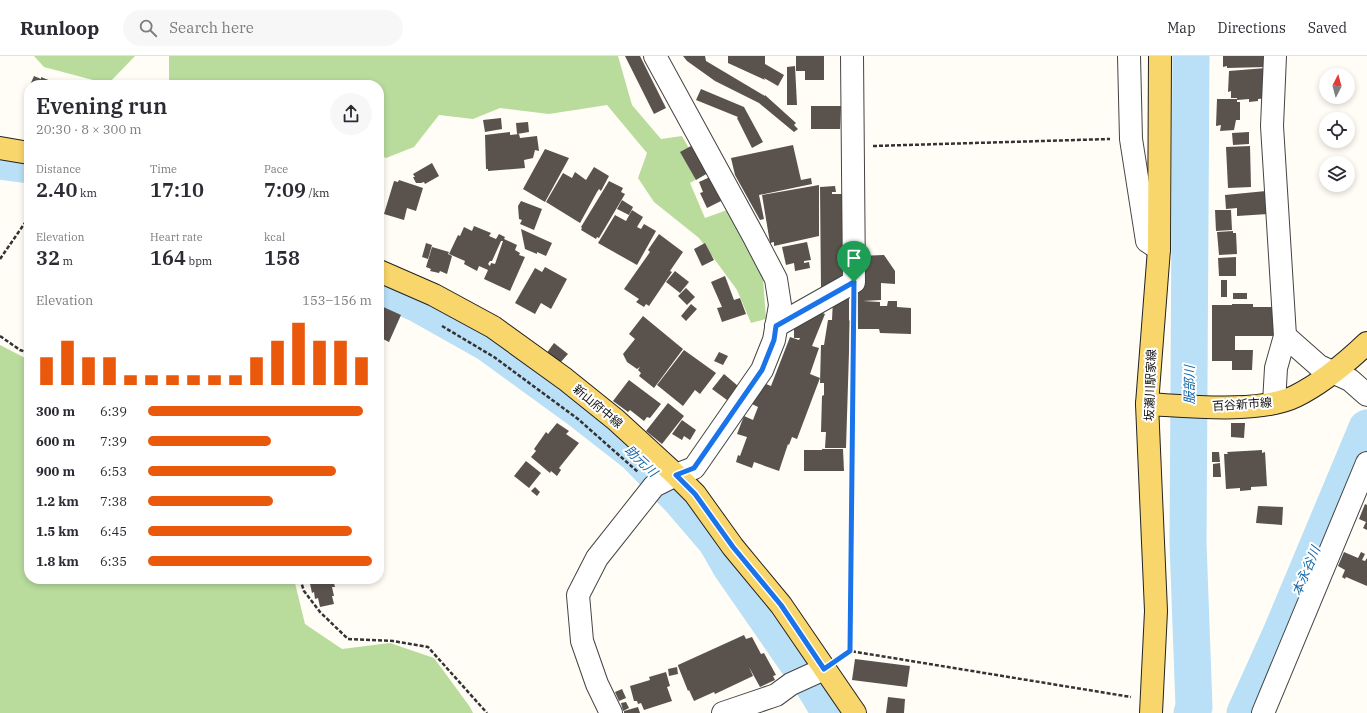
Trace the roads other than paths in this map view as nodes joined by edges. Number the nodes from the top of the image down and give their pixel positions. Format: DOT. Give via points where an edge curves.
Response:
graph roads {
  1 [pos="655,56"];
  2 [pos="852,56"];
  3 [pos="1130,56"];
  4 [pos="1160,56"];
  5 [pos="1275,56"];
  6 [pos="0,148"];
  7 [pos="24,152"];
  8 [pos="1159,249"];
  9 [pos="384,273"];
  10 [pos="776,326"];
  11 [pos="1285,336"];
  12 [pos="1367,343"];
  13 [pos="1342,376"];
  14 [pos="1367,395"];
  15 [pos="1274,403"];
  16 [pos="1147,404"];
  17 [pos="1367,462"];
  18 [pos="676,475"];
  19 [pos="824,669"];
  20 [pos="611,713"];
  21 [pos="723,713"];
  22 [pos="855,713"];
  23 [pos="1151,713"];
  24 [pos="1263,713"];
  1 -- 10 [label="street" via="776,279 780,305"];
  2 -- 10 [label="street" via="854,282"];
  3 -- 8 [label="street" via="1130,139 1147,241"];
  4 -- 8 [label="main road, 坂瀬川駅家線"];
  5 -- 11 [label="street" via="1272,126"];
  6 -- 7 [label="main road"];
  8 -- 16 [label="main road, 坂瀬川駅家線"];
  9 -- 18 [label="main road, 新山府中線" via="434,295 493,327 616,420"];
  10 -- 18 [label="street" via="774,340 762,370 694,468"];
  11 -- 13 [label="street" via="1319,366"];
  11 -- 15 [label="street" via="1276,368"];
  12 -- 13 [label="main road, 百谷新市線"];
  13 -- 14 [label="street"];
  13 -- 15 [label="main road, 百谷新市線"];
  15 -- 16 [label="main road, 百谷新市線" via="1218,408"];
  16 -- 23 [label="main road, 坂瀬川駅家線" via="1156,611"];
  17 -- 24 [label="street"];
  18 -- 19 [label="main road, 新山府中線" via="695,494 733,547 781,605"];
  18 -- 20 [label="street" via="654,486 597,558 578,595 582,641 597,684"];
  19 -- 21 [label="street" via="791,684 776,695"];
  19 -- 22 [label="main road, 新山府中線"];
}
